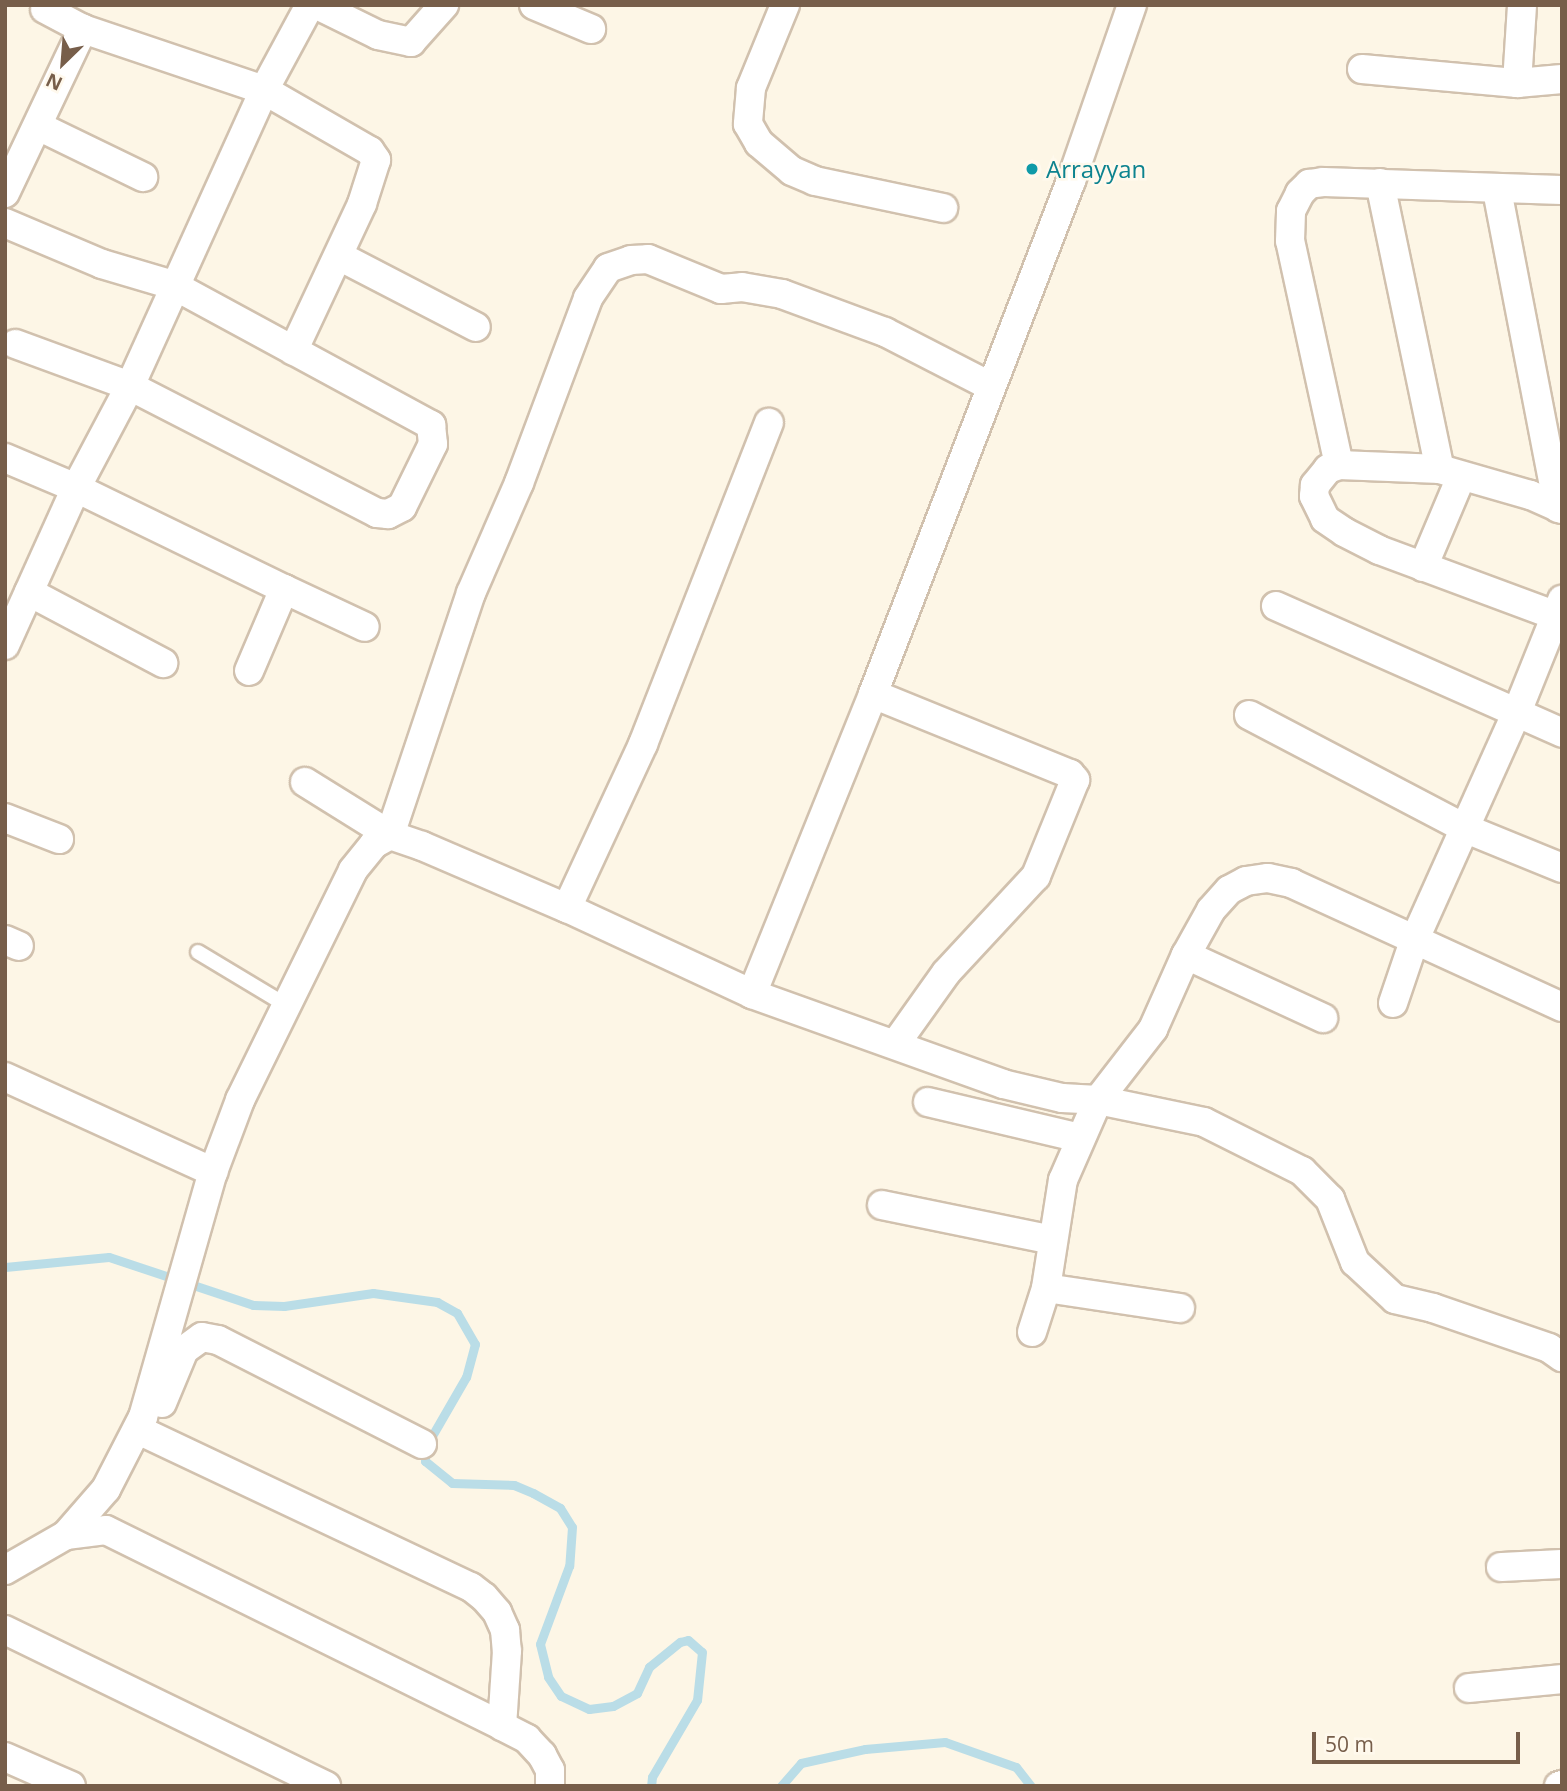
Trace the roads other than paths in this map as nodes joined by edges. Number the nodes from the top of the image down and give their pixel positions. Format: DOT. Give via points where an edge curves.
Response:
graph roads {
  1 [pos="310,5"];
  2 [pos="317,5"];
  3 [pos="444,5"];
  4 [pos="534,5"];
  5 [pos="785,5"];
  6 [pos="1132,5"];
  7 [pos="1522,5"];
  8 [pos="45,9"];
  9 [pos="83,29"];
  10 [pos="591,29"];
  11 [pos="1362,69"];
  12 [pos="1562,79"];
  13 [pos="1517,83"];
  14 [pos="264,90"];
  15 [pos="38,127"];
  16 [pos="143,177"];
  17 [pos="1380,183"];
  18 [pos="1497,190"];
  19 [pos="1562,190"];
  20 [pos="5,193"];
  21 [pos="943,208"];
  22 [pos="5,223"];
  23 [pos="339,256"];
  24 [pos="173,285"];
  25 [pos="476,327"];
  26 [pos="15,344"];
  27 [pos="293,351"];
  28 [pos="130,386"];
  29 [pos="990,386"];
  30 [pos="769,424"];
  31 [pos="5,458"];
  32 [pos="1339,465"];
  33 [pos="1451,473"];
  34 [pos="76,488"];
  35 [pos="1560,508"];
  36 [pos="1423,567"];
  37 [pos="284,589"];
  38 [pos="29,592"];
  39 [pos="1276,606"];
  40 [pos="1560,611"];
  41 [pos="365,627"];
  42 [pos="5,645"];
  43 [pos="163,663"];
  44 [pos="249,671"];
  45 [pos="873,694"];
  46 [pos="1517,712"];
  47 [pos="1249,715"];
  48 [pos="1562,733"];
  49 [pos="305,782"];
  50 [pos="5,818"];
  51 [pos="1464,828"];
  52 [pos="390,835"];
  53 [pos="59,839"];
  54 [pos="1562,868"];
  55 [pos="567,908"];
  56 [pos="1414,941"];
  57 [pos="198,952"];
  58 [pos="1186,955"];
  59 [pos="752,994"];
  60 [pos="1393,1003"];
  61 [pos="286,1005"];
  62 [pos="1562,1007"];
  63 [pos="1323,1018"];
  64 [pos="896,1043"];
  65 [pos="5,1077"];
  66 [pos="1098,1100"];
  67 [pos="928,1102"];
  68 [pos="1080,1138"];
  69 [pos="213,1172"];
  70 [pos="882,1205"];
  71 [pos="1052,1240"];
  72 [pos="1046,1288"];
  73 [pos="1180,1308"];
  74 [pos="1032,1332"];
  75 [pos="1562,1357"];
  76 [pos="149,1435"];
  77 [pos="422,1444"];
  78 [pos="106,1530"];
  79 [pos="66,1535"];
  80 [pos="1562,1564"];
  81 [pos="1501,1567"];
  82 [pos="5,1570"];
  83 [pos="5,1630"];
  84 [pos="1562,1679"];
  85 [pos="1469,1688"];
  86 [pos="502,1726"];
  87 [pos="5,1757"];
  88 [pos="71,1786"];
  89 [pos="326,1786"];
  90 [pos="550,1786"];
  1 -- 14 [label="street"];
  2 -- 3 [label="street" via="378,34 411,42"];
  4 -- 10 [label="street"];
  5 -- 21 [label="street" via="751,88 748,124 759,144 792,171 815,181"];
  6 -- 29 [label="street" via="1071,181"];
  7 -- 13 [label="street"];
  8 -- 9 [label="street"];
  9 -- 14 [label="street"];
  9 -- 15 [label="street"];
  11 -- 13 [label="street"];
  12 -- 13 [label="street"];
  14 -- 23 [label="street" via="370,151 376,160"];
  14 -- 24 [label="street"];
  15 -- 16 [label="street"];
  15 -- 20 [label="street"];
  17 -- 18 [label="street"];
  17 -- 32 [label="street" via="1309,184 1291,211 1290,241"];
  17 -- 33 [label="street"];
  18 -- 19 [label="street"];
  18 -- 35 [label="street"];
  22 -- 24 [label="street" via="102,264"];
  23 -- 25 [label="street"];
  23 -- 27 [label="street"];
  24 -- 27 [label="street"];
  24 -- 28 [label="street"];
  26 -- 28 [label="street"];
  27 -- 28 [label="street" via="431,425 429,454 395,512 377,513"];
  28 -- 34 [label="street"];
  29 -- 45 [label="street"];
  29 -- 52 [label="street" via="885,332 782,294 742,287 721,289 648,259 608,268 588,298 519,483 471,593"];
  30 -- 55 [label="street" via="643,744"];
  31 -- 34 [label="street"];
  32 -- 33 [label="street"];
  32 -- 36 [label="street" via="1328,469 1315,485 1314,496 1325,519 1379,550"];
  33 -- 35 [label="street"];
  33 -- 36 [label="street"];
  34 -- 37 [label="street"];
  34 -- 38 [label="street"];
  36 -- 40 [label="street"];
  37 -- 41 [label="street"];
  37 -- 44 [label="street"];
  38 -- 42 [label="street"];
  38 -- 43 [label="street"];
  39 -- 46 [label="street"];
  40 -- 46 [label="street"];
  45 -- 59 [label="street"];
  45 -- 64 [label="street" via="1070,774 1075,780 1035,876 946,973"];
  46 -- 48 [label="street"];
  46 -- 51 [label="street"];
  47 -- 51 [label="street"];
  49 -- 52 [label="street"];
  50 -- 53 [label="street"];
  51 -- 54 [label="street"];
  51 -- 56 [label="street"];
  52 -- 55 [label="street"];
  52 -- 61 [label="street" via="363,855 353,870"];
  55 -- 59 [label="street"];
  56 -- 58 [label="street" via="1291,883 1268,878 1246,881 1229,890 1211,910"];
  56 -- 60 [label="street"];
  56 -- 62 [label="street"];
  57 -- 61 [label="lane"];
  58 -- 63 [label="street"];
  58 -- 66 [label="street" via="1153,1029"];
  59 -- 64 [label="street"];
  61 -- 69 [label="street" via="240,1100"];
  64 -- 66 [label="street" via="1003,1084 1062,1098"];
  65 -- 69 [label="street"];
  66 -- 68 [label="street"];
  66 -- 75 [label="street" via="1204,1122 1302,1171 1330,1199 1354,1262 1395,1299 1549,1348"];
  67 -- 68 [label="street"];
  68 -- 71 [label="street" via="1063,1180"];
  69 -- 79 [label="street" via="143,1417 106,1489"];
  70 -- 71 [label="street"];
  71 -- 72 [label="street"];
  72 -- 73 [label="street"];
  72 -- 74 [label="street"];
  76 -- 77 [label="street" via="184,1350 202,1337 239,1350"];
  76 -- 78 [label="street"];
  76 -- 86 [label="street" via="484,1597 498,1612 505,1630"];
  78 -- 79 [label="street"];
  78 -- 86 [label="street"];
  79 -- 82 [label="street"];
  80 -- 81 [label="street"];
  83 -- 89 [label="street"];
  84 -- 85 [label="street"];
  86 -- 90 [label="street" via="527,1739 542,1755 550,1770"];
  87 -- 88 [label="street"];
}
